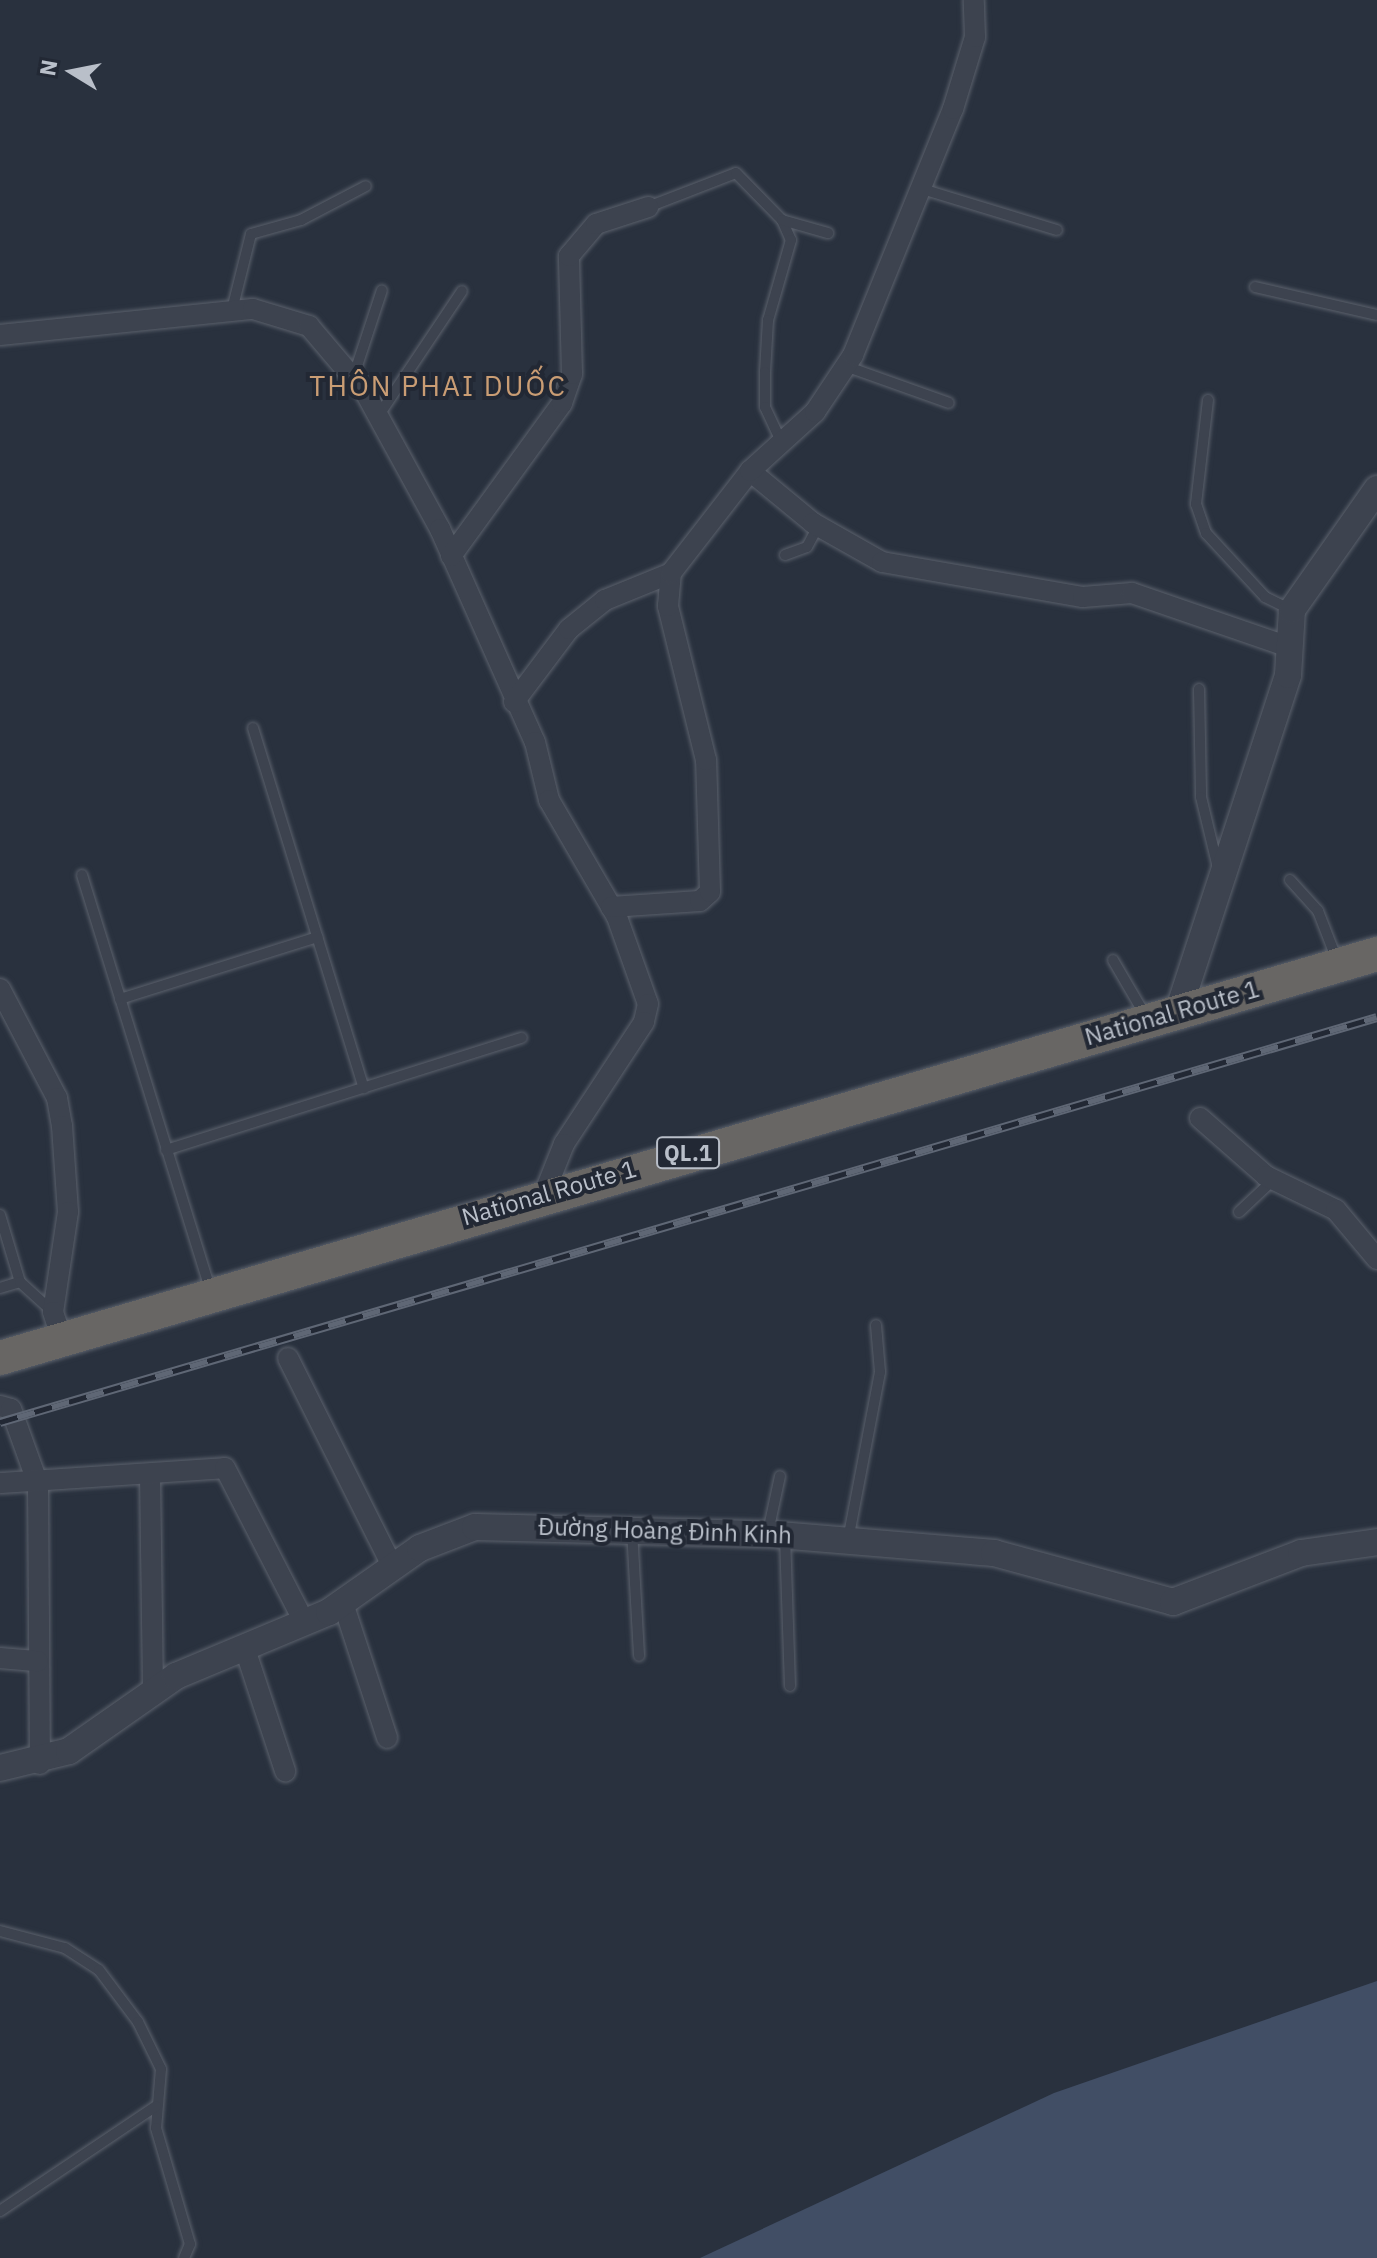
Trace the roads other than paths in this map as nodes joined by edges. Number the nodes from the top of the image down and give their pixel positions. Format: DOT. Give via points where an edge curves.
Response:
graph roads {
  1 [pos="974,0"];
  2 [pos="366,186"];
  3 [pos="922,189"];
  4 [pos="648,207"];
  5 [pos="782,220"];
  6 [pos="1057,230"];
  7 [pos="828,233"];
  8 [pos="1255,287"];
  9 [pos="382,290"];
  10 [pos="462,291"];
  11 [pos="233,306"];
  12 [pos="1377,315"];
  13 [pos="0,335"];
  14 [pos="845,366"];
  15 [pos="354,375"];
  16 [pos="1208,400"];
  17 [pos="949,403"];
  18 [pos="379,415"];
  19 [pos="781,442"];
  20 [pos="750,471"];
  21 [pos="1377,489"];
  22 [pos="818,526"];
  23 [pos="785,555"];
  24 [pos="451,556"];
  25 [pos="671,573"];
  26 [pos="1292,610"];
  27 [pos="1292,648"];
  28 [pos="1199,689"];
  29 [pos="514,702"];
  30 [pos="253,728"];
  31 [pos="1220,874"];
  32 [pos="82,875"];
  33 [pos="1290,880"];
  34 [pos="611,907"];
  35 [pos="318,937"];
  36 [pos="1377,954"];
  37 [pos="1113,960"];
  38 [pos="1339,965"];
  39 [pos="0,989"];
  40 [pos="120,999"];
  41 [pos="1163,1016"];
  42 [pos="522,1038"];
  43 [pos="364,1088"];
  44 [pos="1200,1118"];
  45 [pos="166,1150"];
  46 [pos="1273,1180"];
  47 [pos="544,1194"];
  48 [pos="1239,1212"];
  49 [pos="0,1215"];
  50 [pos="1377,1259"];
  51 [pos="20,1282"];
  52 [pos="0,1288"];
  53 [pos="211,1295"];
  54 [pos="876,1325"];
  55 [pos="58,1326"];
  56 [pos="0,1358"];
  57 [pos="288,1358"];
  58 [pos="0,1406"];
  59 [pos="150,1475"];
  60 [pos="780,1476"];
  61 [pos="0,1483"];
  62 [pos="38,1484"];
  63 [pos="632,1529"];
  64 [pos="776,1534"];
  65 [pos="848,1540"];
  66 [pos="1377,1542"];
  67 [pos="393,1568"];
  68 [pos="343,1603"];
  69 [pos="304,1622"];
  70 [pos="244,1646"];
  71 [pos="639,1656"];
  72 [pos="0,1658"];
  73 [pos="38,1661"];
  74 [pos="790,1686"];
  75 [pos="153,1689"];
  76 [pos="387,1738"];
  77 [pos="40,1764"];
  78 [pos="0,1768"];
  79 [pos="285,1771"];
  80 [pos="0,1931"];
  81 [pos="156,2106"];
  82 [pos="0,2211"];
  83 [pos="184,2258"];
  1 -- 3 [label="street" via="975,37"];
  2 -- 11 [label="lane" via="301,220 251,234"];
  3 -- 6 [label="lane"];
  3 -- 14 [label="street"];
  4 -- 5 [label="lane" via="736,173"];
  4 -- 24 [label="street" via="596,224 569,256 572,374 562,403"];
  5 -- 7 [label="lane"];
  5 -- 19 [label="lane" via="791,240 768,320 765,372 765,407"];
  8 -- 12 [label="lane"];
  9 -- 15 [label="lane"];
  10 -- 18 [label="lane"];
  11 -- 13 [label="street"];
  11 -- 15 [label="street" via="309,326"];
  14 -- 17 [label="lane"];
  14 -- 19 [label="street" via="815,412"];
  15 -- 18 [label="street"];
  16 -- 26 [label="lane" via="1196,504 1206,533 1265,597"];
  18 -- 24 [label="street"];
  19 -- 20 [label="street"];
  20 -- 22 [label="street"];
  20 -- 25 [label="street"];
  21 -- 26 [label="street"];
  22 -- 23 [label="lane" via="807,547"];
  22 -- 27 [label="street" via="905,569 1083,597 1132,593"];
  24 -- 29 [label="street"];
  25 -- 29 [label="street" via="605,600 569,629"];
  25 -- 34 [label="street" via="668,606 706,760 715,855 710,892 700,901"];
  26 -- 27 [label="street"];
  27 -- 31 [label="street"];
  28 -- 31 [label="lane" via="1201,797"];
  29 -- 34 [label="street" via="535,742 549,800"];
  30 -- 35 [label="lane"];
  31 -- 41 [label="street"];
  32 -- 40 [label="lane"];
  33 -- 38 [label="lane" via="1318,911"];
  34 -- 47 [label="street" via="648,1004 644,1022 564,1144"];
  35 -- 40 [label="lane"];
  35 -- 43 [label="lane"];
  36 -- 38 [label="highway, National Route 1 / QL.1"];
  37 -- 41 [label="lane"];
  38 -- 41 [label="highway, National Route 1 / QL.1"];
  39 -- 55 [label="street" via="57,1098 62,1126 68,1212"];
  40 -- 45 [label="lane"];
  41 -- 47 [label="highway, National Route 1 / QL.1"];
  42 -- 43 [label="lane"];
  43 -- 45 [label="lane"];
  44 -- 46 [label="street"];
  45 -- 53 [label="lane"];
  46 -- 48 [label="lane"];
  46 -- 50 [label="street" via="1336,1210"];
  47 -- 53 [label="highway, National Route 1 / QL.1"];
  49 -- 51 [label="lane"];
  51 -- 52 [label="lane"];
  51 -- 55 [label="lane"];
  53 -- 55 [label="highway, National Route 1 / QL.1"];
  54 -- 65 [label="lane" via="878,1384"];
  55 -- 56 [label="highway, National Route 1 / QL.1"];
  57 -- 67 [label="street"];
  58 -- 62 [label="street" via="11,1409"];
  59 -- 62 [label="street"];
  59 -- 69 [label="street" via="225,1468"];
  59 -- 75 [label="street"];
  60 -- 64 [label="lane"];
  61 -- 62 [label="street"];
  62 -- 73 [label="street"];
  63 -- 64 [label="street, Đường Hoàng Đình Kinh"];
  63 -- 67 [label="street, Đường Hoàng Đình Kinh" via="475,1527 439,1538"];
  63 -- 71 [label="lane"];
  64 -- 65 [label="street, Đường Hoàng Đình Kinh"];
  64 -- 74 [label="lane"];
  65 -- 66 [label="street, Đường Hoàng Đình Kinh" via="994,1553 1173,1602 1301,1553"];
  67 -- 68 [label="street, Đường Hoàng Đình Kinh"];
  68 -- 69 [label="street, Đường Hoàng Đình Kinh"];
  68 -- 76 [label="street"];
  69 -- 70 [label="street, Đường Hoàng Đình Kinh"];
  70 -- 75 [label="street, Đường Hoàng Đình Kinh"];
  70 -- 79 [label="street"];
  72 -- 73 [label="street"];
  73 -- 77 [label="street"];
  75 -- 77 [label="street, Đường Hoàng Đình Kinh"];
  77 -- 78 [label="street, Đường Hoàng Đình Kinh"];
  80 -- 81 [label="lane" via="65,1948 116,1988 161,2069"];
  81 -- 82 [label="lane"];
  81 -- 83 [label="lane" via="162,2157 190,2244"];
}
